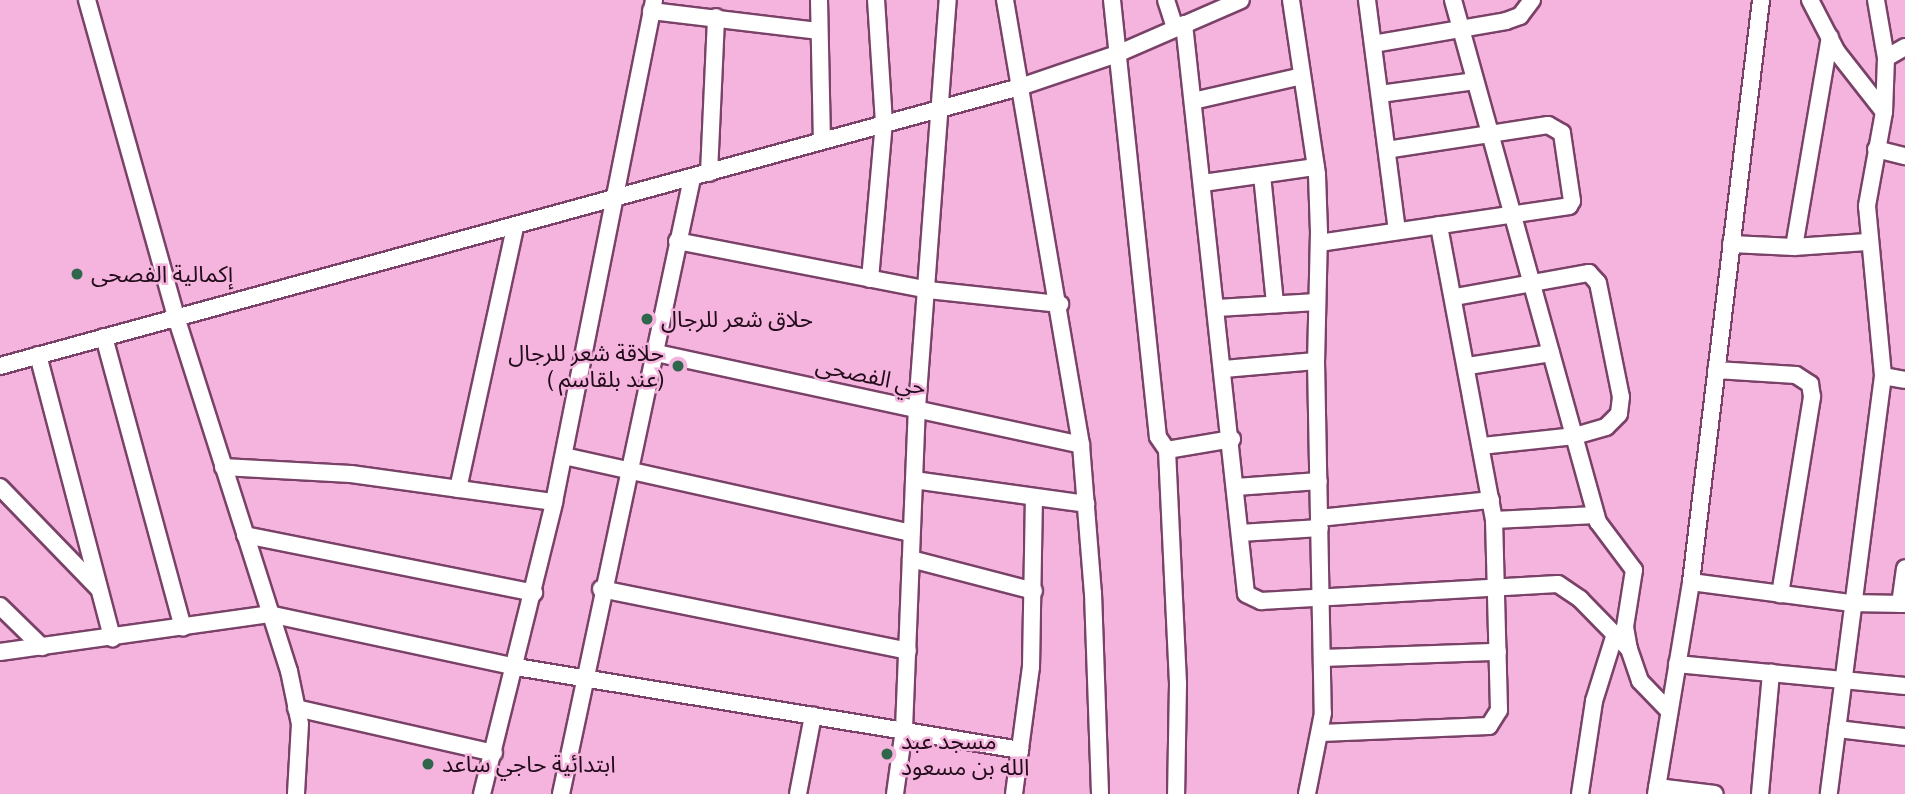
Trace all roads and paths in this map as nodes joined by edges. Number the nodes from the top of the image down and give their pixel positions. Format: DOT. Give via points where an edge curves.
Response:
graph roads {
  1 [pos="87,0"];
  2 [pos="819,0"];
  3 [pos="876,0"];
  4 [pos="948,0"];
  5 [pos="1005,0"];
  6 [pos="1112,0"];
  7 [pos="1166,0"];
  8 [pos="1241,0"];
  9 [pos="1291,0"];
  10 [pos="1367,0"];
  11 [pos="1453,0"];
  12 [pos="1532,0"];
  13 [pos="1761,0"];
  14 [pos="1810,0"];
  15 [pos="1876,0"];
  16 [pos="652,6"];
  17 [pos="716,17"];
  18 [pos="1179,25"];
  19 [pos="1461,29"];
  20 [pos="818,31"];
  21 [pos="1830,37"];
  22 [pos="1373,44"];
  23 [pos="1905,47"];
  24 [pos="1118,54"];
  25 [pos="1886,58"];
  26 [pos="1302,76"];
  27 [pos="1475,81"];
  28 [pos="1020,87"];
  29 [pos="1380,94"];
  30 [pos="1193,100"];
  31 [pos="940,108"];
  32 [pos="1884,112"];
  33 [pos="884,123"];
  34 [pos="1491,134"];
  35 [pos="822,141"];
  36 [pos="1876,149"];
  37 [pos="1387,150"];
  38 [pos="1905,156"];
  39 [pos="1316,167"];
  40 [pos="709,173"];
  41 [pos="1262,175"];
  42 [pos="692,178"];
  43 [pos="1203,183"];
  44 [pos="616,199"];
  45 [pos="1512,213"];
  46 [pos="1439,225"];
  47 [pos="515,227"];
  48 [pos="1397,231"];
  49 [pos="677,241"];
  50 [pos="1867,242"];
  51 [pos="1319,243"];
  52 [pos="1731,244"];
  53 [pos="1794,247"];
  54 [pos="870,279"];
  55 [pos="1532,282"];
  56 [pos="928,290"];
  57 [pos="1455,297"];
  58 [pos="1317,302"];
  59 [pos="1060,304"];
  60 [pos="1275,304"];
  61 [pos="1217,308"];
  62 [pos="176,317"];
  63 [pos="104,337"];
  64 [pos="652,352"];
  65 [pos="1551,353"];
  66 [pos="38,355"];
  67 [pos="1316,361"];
  68 [pos="0,366"];
  69 [pos="1468,366"];
  70 [pos="1224,369"];
  71 [pos="1716,370"];
  72 [pos="1883,376"];
  73 [pos="1905,380"];
  74 [pos="917,408"];
  75 [pos="1574,436"];
  76 [pos="1232,439"];
  77 [pos="1081,445"];
  78 [pos="1481,446"];
  79 [pos="1167,450"];
  80 [pos="564,456"];
  81 [pos="223,467"];
  82 [pos="627,471"];
  83 [pos="914,480"];
  84 [pos="1319,481"];
  85 [pos="0,487"];
  86 [pos="1236,487"];
  87 [pos="458,489"];
  88 [pos="1034,497"];
  89 [pos="1490,500"];
  90 [pos="554,502"];
  91 [pos="1086,504"];
  92 [pos="1596,515"];
  93 [pos="1493,520"];
  94 [pos="1320,523"];
  95 [pos="911,533"];
  96 [pos="1240,533"];
  97 [pos="245,536"];
  98 [pos="911,559"];
  99 [pos="1905,568"];
  100 [pos="1691,582"];
  101 [pos="1496,586"];
  102 [pos="601,589"];
  103 [pos="100,590"];
  104 [pos="1034,591"];
  105 [pos="534,593"];
  106 [pos="1780,594"];
  107 [pos="1322,597"];
  108 [pos="1850,603"];
  109 [pos="1902,604"];
  110 [pos="0,606"];
  111 [pos="269,614"];
  112 [pos="183,627"];
  113 [pos="1615,634"];
  114 [pos="112,638"];
  115 [pos="42,647"];
  116 [pos="1629,649"];
  117 [pos="908,651"];
  118 [pos="0,652"];
  119 [pos="1498,652"];
  120 [pos="1323,658"];
  121 [pos="1677,664"];
  122 [pos="516,667"];
  123 [pos="1771,672"];
  124 [pos="1842,677"];
  125 [pos="582,678"];
  126 [pos="1905,686"];
  127 [pos="296,708"];
  128 [pos="1668,710"];
  129 [pos="813,715"];
  130 [pos="904,729"];
  131 [pos="1837,729"];
  132 [pos="1321,733"];
  133 [pos="1905,737"];
  134 [pos="1020,750"];
  135 [pos="494,753"];
  136 [pos="1656,790"];
  137 [pos="296,794"];
  138 [pos="482,794"];
  139 [pos="561,794"];
  140 [pos="567,794"];
  141 [pos="798,794"];
  142 [pos="895,794"];
  143 [pos="1014,794"];
  144 [pos="1100,794"];
  145 [pos="1175,794"];
  146 [pos="1307,794"];
  147 [pos="1580,794"];
  148 [pos="1715,794"];
  149 [pos="1760,794"];
  150 [pos="1829,794"];
  1 -- 62 [label="street"];
  2 -- 20 [label="street"];
  3 -- 33 [label="street"];
  4 -- 31 [label="street"];
  5 -- 28 [label="street"];
  6 -- 24 [label="street"];
  7 -- 18 [label="street"];
  8 -- 18 [label="street"];
  9 -- 26 [label="street"];
  10 -- 22 [label="street"];
  11 -- 19 [label="street"];
  12 -- 19 [label="street" via="1520,16"];
  13 -- 52 [label="street"];
  14 -- 21 [label="street"];
  15 -- 25 [label="street"];
  16 -- 17 [label="street"];
  16 -- 44 [label="street"];
  17 -- 20 [label="street"];
  17 -- 40 [label="street"];
  18 -- 24 [label="street"];
  18 -- 30 [label="street"];
  19 -- 22 [label="street"];
  19 -- 27 [label="street"];
  20 -- 35 [label="street"];
  21 -- 32 [label="street"];
  21 -- 53 [label="street"];
  22 -- 29 [label="street"];
  23 -- 25 [label="street"];
  24 -- 28 [label="street"];
  24 -- 79 [label="street" via="1158,437"];
  25 -- 32 [label="street"];
  26 -- 30 [label="street"];
  26 -- 39 [label="street"];
  27 -- 29 [label="street"];
  27 -- 34 [label="street"];
  28 -- 31 [label="street"];
  28 -- 59 [label="street"];
  29 -- 37 [label="street"];
  30 -- 43 [label="street"];
  31 -- 33 [label="street"];
  31 -- 56 [label="street"];
  32 -- 36 [label="street"];
  33 -- 35 [label="street"];
  33 -- 54 [label="street"];
  34 -- 37 [label="street"];
  34 -- 45 [label="street"];
  34 -- 45 [label="street" via="1548,125 1562,133 1569,206"];
  35 -- 40 [label="street"];
  36 -- 38 [label="street"];
  36 -- 50 [label="street"];
  37 -- 48 [label="street"];
  39 -- 41 [label="street"];
  39 -- 51 [label="street"];
  40 -- 42 [label="street"];
  41 -- 43 [label="street"];
  41 -- 60 [label="street"];
  42 -- 44 [label="street"];
  42 -- 49 [label="street"];
  43 -- 61 [label="street"];
  44 -- 47 [label="street"];
  44 -- 80 [label="street"];
  45 -- 46 [label="street"];
  45 -- 55 [label="street"];
  46 -- 48 [label="street"];
  46 -- 57 [label="street"];
  47 -- 62 [label="street"];
  47 -- 87 [label="street"];
  48 -- 51 [label="street"];
  49 -- 54 [label="street"];
  49 -- 64 [label="street"];
  50 -- 53 [label="street"];
  50 -- 72 [label="street"];
  51 -- 58 [label="street"];
  52 -- 53 [label="street"];
  52 -- 71 [label="street"];
  54 -- 56 [label="street"];
  55 -- 57 [label="street"];
  55 -- 65 [label="street"];
  55 -- 75 [label="street" via="1583,272 1598,283 1621,406 1606,427"];
  56 -- 59 [label="street"];
  56 -- 74 [label="street"];
  57 -- 69 [label="street"];
  58 -- 60 [label="street"];
  58 -- 67 [label="street"];
  59 -- 77 [label="street"];
  60 -- 61 [label="street"];
  61 -- 70 [label="street"];
  62 -- 63 [label="street"];
  62 -- 81 [label="street"];
  63 -- 66 [label="street"];
  63 -- 112 [label="street"];
  64 -- 74 [label="street, حي الفصحى"];
  64 -- 82 [label="street"];
  65 -- 69 [label="street"];
  65 -- 75 [label="street"];
  66 -- 68 [label="street"];
  66 -- 103 [label="street"];
  67 -- 70 [label="street"];
  67 -- 84 [label="street"];
  69 -- 78 [label="street"];
  70 -- 76 [label="street"];
  71 -- 100 [label="street"];
  71 -- 106 [label="street" via="1796,375 1810,384 1812,397"];
  72 -- 73 [label="street"];
  72 -- 108 [label="street"];
  74 -- 77 [label="street, حي الفصحى"];
  74 -- 83 [label="street"];
  75 -- 78 [label="street"];
  75 -- 92 [label="street"];
  76 -- 79 [label="street"];
  76 -- 86 [label="street"];
  77 -- 91 [label="street"];
  78 -- 89 [label="street"];
  79 -- 145 [label="street" via="1178,684"];
  80 -- 82 [label="street"];
  80 -- 90 [label="street"];
  81 -- 87 [label="street" via="288,467"];
  81 -- 97 [label="street"];
  82 -- 95 [label="street"];
  82 -- 102 [label="street"];
  83 -- 88 [label="street"];
  83 -- 95 [label="street"];
  84 -- 86 [label="street"];
  84 -- 94 [label="street"];
  85 -- 103 [label="street"];
  86 -- 96 [label="street"];
  87 -- 90 [label="street"];
  88 -- 91 [label="street"];
  88 -- 104 [label="street"];
  89 -- 93 [label="street"];
  89 -- 94 [label="street"];
  90 -- 105 [label="street"];
  91 -- 144 [label="street"];
  92 -- 93 [label="street"];
  92 -- 116 [label="street" via="1634,570 1625,627"];
  93 -- 101 [label="street"];
  94 -- 96 [label="street"];
  94 -- 107 [label="street"];
  95 -- 98 [label="street"];
  96 -- 107 [label="street" via="1243,587 1251,599"];
  97 -- 105 [label="street"];
  97 -- 111 [label="street"];
  98 -- 104 [label="street"];
  98 -- 117 [label="street"];
  99 -- 109 [label="street"];
  100 -- 106 [label="street"];
  100 -- 121 [label="street"];
  101 -- 107 [label="street"];
  101 -- 113 [label="street" via="1558,584"];
  101 -- 119 [label="street"];
  102 -- 117 [label="street"];
  102 -- 125 [label="street"];
  103 -- 114 [label="street"];
  104 -- 134 [label="street" via="1031,667"];
  105 -- 122 [label="street"];
  106 -- 108 [label="street"];
  107 -- 120 [label="street"];
  108 -- 109 [label="street"];
  108 -- 124 [label="street"];
  110 -- 115 [label="street"];
  111 -- 112 [label="street"];
  111 -- 122 [label="street"];
  111 -- 127 [label="street"];
  112 -- 114 [label="street"];
  113 -- 116 [label="street"];
  113 -- 147 [label="street" via="1594,701"];
  114 -- 115 [label="street"];
  115 -- 118 [label="street"];
  116 -- 128 [label="street" via="1640,681"];
  117 -- 130 [label="street"];
  119 -- 120 [label="street"];
  119 -- 132 [label="street" via="1499,710 1489,726"];
  120 -- 132 [label="street"];
  121 -- 123 [label="street"];
  121 -- 128 [label="street"];
  122 -- 125 [label="street"];
  122 -- 135 [label="street"];
  123 -- 124 [label="street"];
  123 -- 149 [label="street"];
  124 -- 126 [label="street"];
  124 -- 131 [label="street"];
  125 -- 129 [label="street"];
  125 -- 139 [label="street"];
  127 -- 135 [label="street"];
  127 -- 137 [label="street" via="301,760"];
  128 -- 136 [label="street"];
  129 -- 130 [label="street"];
  129 -- 141 [label="street"];
  130 -- 134 [label="street"];
  130 -- 142 [label="street"];
  131 -- 133 [label="street"];
  131 -- 150 [label="street"];
  132 -- 146 [label="street"];
  134 -- 143 [label="street"];
  135 -- 138 [label="street"];
  136 -- 148 [label="street"];
  139 -- 140 [label="street"];
}
